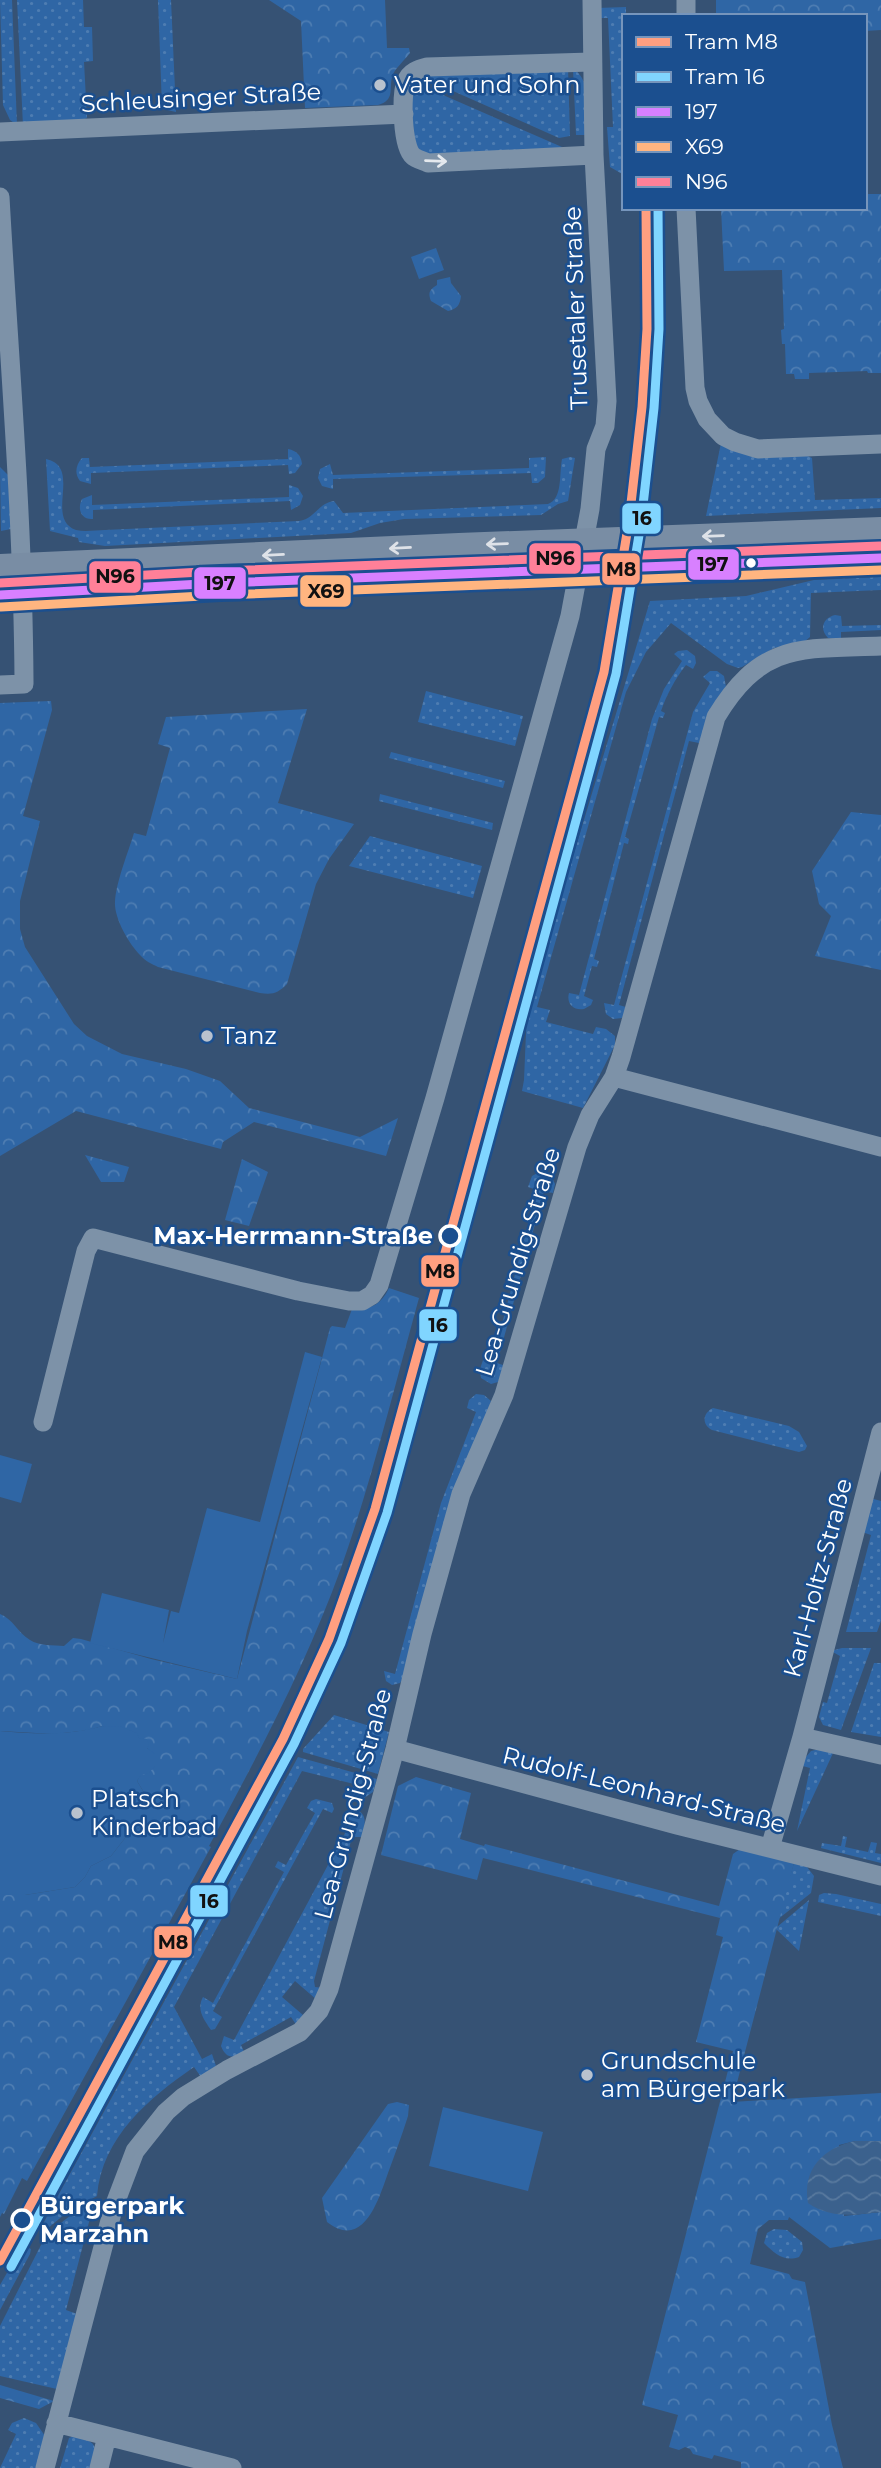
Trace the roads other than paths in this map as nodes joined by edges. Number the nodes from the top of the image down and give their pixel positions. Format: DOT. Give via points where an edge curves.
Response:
graph roads {
  1 [pos="592,2"];
  2 [pos="591,62"];
  3 [pos="404,114"];
  4 [pos="0,132"];
  5 [pos="594,155"];
  6 [pos="0,197"];
  7 [pos="686,210"];
  8 [pos="881,444"];
  9 [pos="8,454"];
  10 [pos="881,530"];
  11 [pos="584,541"];
  12 [pos="881,558"];
  13 [pos="10,566"];
  14 [pos="579,570"];
  15 [pos="59,591"];
  16 [pos="11,594"];
  17 [pos="881,646"];
  18 [pos="0,685"];
  19 [pos="614,1077"];
  20 [pos="881,1147"];
  21 [pos="43,1422"];
  22 [pos="881,1432"];
  23 [pos="802,1737"];
  24 [pos="395,1749"];
  25 [pos="881,1755"];
  26 [pos="770,1848"];
  27 [pos="881,1876"];
  28 [pos="56,2423"];
  29 [pos="107,2436"];
  30 [pos="220,2467"];
  31 [pos="45,2468"];
  32 [pos="99,2468"];
  1 -- 2 [label="street, Trusetaler Straße"];
  2 -- 3 [label="street" via="427,67 410,74 406,82"];
  2 -- 5 [label="street, Trusetaler Straße"];
  3 -- 4 [label="street, Schleusinger Straße"];
  3 -- 5 [label="street, one-way" via="407,146 413,157 428,163"];
  5 -- 11 [label="street, Trusetaler Straße" via="607,401"];
  6 -- 9 [label="street"];
  7 -- 8 [label="street" via="695,388 708,419 723,436 758,449"];
  9 -- 13 [label="street"];
  10 -- 11 [label="main road, one-way"];
  11 -- 13 [label="main road, one-way"];
  11 -- 14 [label="street, Trusetaler Straße"];
  12 -- 14 [label="main road"];
  13 -- 16 [label="street"];
  14 -- 15 [label="main road"];
  14 -- 21 [label="street" via="557,663 379,1285 362,1301 349,1301 93,1238"];
  16 -- 18 [label="street" via="24,684"];
  17 -- 19 [label="street, Lea-Grundig-Straße" via="794,650 764,662 722,707 711,730"];
  19 -- 20 [label="street"];
  19 -- 24 [label="street, Lea-Grundig-Straße" via="577,1147 504,1395 461,1494"];
  22 -- 23 [label="street, Karl-Holtz-Straße"];
  23 -- 25 [label="street"];
  23 -- 26 [label="street, Karl-Holtz-Straße"];
  24 -- 26 [label="street, Rudolf-Leonhard-Straße"];
  24 -- 28 [label="street, Lea-Grundig-Straße" via="319,2011 300,2032 183,2097 135,2151 113,2208"];
  26 -- 27 [label="street, Rudolf-Leonhard-Straße"];
  28 -- 29 [label="street"];
  28 -- 31 [label="street, Lea-Grundig-Straße"];
  29 -- 30 [label="street"];
  29 -- 32 [label="street"];
}
